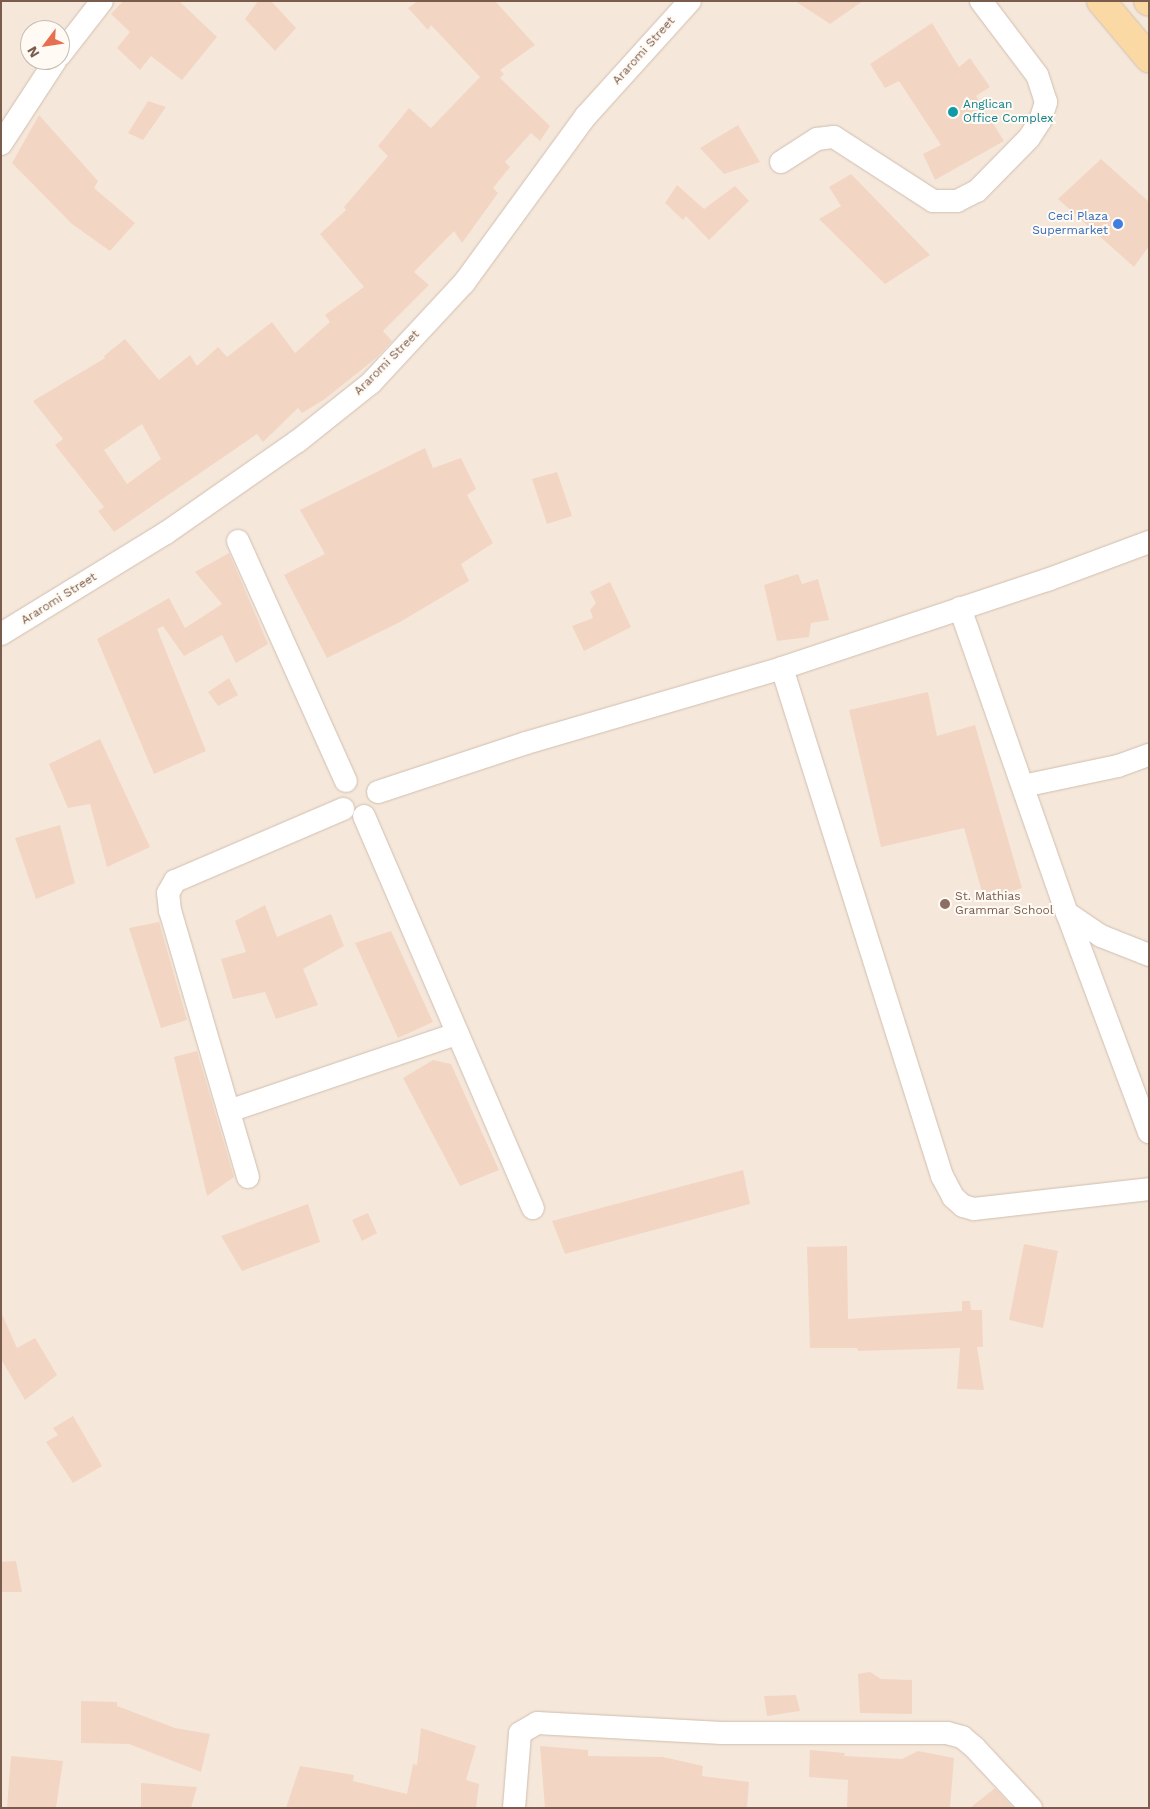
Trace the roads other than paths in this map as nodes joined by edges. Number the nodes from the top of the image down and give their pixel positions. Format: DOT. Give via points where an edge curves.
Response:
graph roads {
  1 [pos="102,1"];
  2 [pos="690,1"];
  3 [pos="980,1"];
  4 [pos="1101,1"];
  5 [pos="70,42"];
  6 [pos="1149,58"];
  7 [pos="49,70"];
  8 [pos="1,144"];
  9 [pos="781,162"];
  10 [pos="238,541"];
  11 [pos="1149,542"];
  12 [pos="960,608"];
  13 [pos="1,634"];
  14 [pos="782,668"];
  15 [pos="1149,755"];
  16 [pos="346,781"];
  17 [pos="1023,786"];
  18 [pos="378,792"];
  19 [pos="343,809"];
  20 [pos="364,816"];
  21 [pos="1067,913"];
  22 [pos="1149,955"];
  23 [pos="457,1034"];
  24 [pos="229,1111"];
  25 [pos="1149,1132"];
  26 [pos="248,1177"];
  27 [pos="1149,1189"];
  28 [pos="533,1208"];
  29 [pos="514,1808"];
  30 [pos="1031,1808"];
  1 -- 5 [label="street"];
  2 -- 13 [label="street, Araromi Street" via="586,116 464,283 371,383 298,441 166,533"];
  3 -- 9 [label="street" via="1037,75 1046,102 1040,121 1029,138 977,192 958,201 934,201 834,137 816,139"];
  4 -- 6 [label="main road"];
  7 -- 8 [label="street"];
  10 -- 16 [label="street"];
  11 -- 12 [label="street"];
  12 -- 14 [label="street"];
  12 -- 17 [label="street"];
  14 -- 18 [label="street"];
  14 -- 27 [label="street" via="942,1176 953,1197 962,1206 974,1209"];
  15 -- 17 [label="street" via="1118,766"];
  16 -- 18 [label="street" via="354,778 368,780"];
  16 -- 19 [label="street" via="339,794"];
  17 -- 21 [label="street"];
  18 -- 20 [label="street" via="376,807"];
  19 -- 20 [label="street" via="349,814"];
  19 -- 24 [label="street" via="175,881 170,886 170,911"];
  20 -- 23 [label="street"];
  21 -- 22 [label="street" via="1101,936"];
  21 -- 25 [label="street"];
  23 -- 24 [label="street"];
  23 -- 28 [label="street"];
  24 -- 26 [label="street"];
  29 -- 30 [label="street" via="520,1733 537,1723 722,1733 947,1733 962,1737 976,1748"];
}
